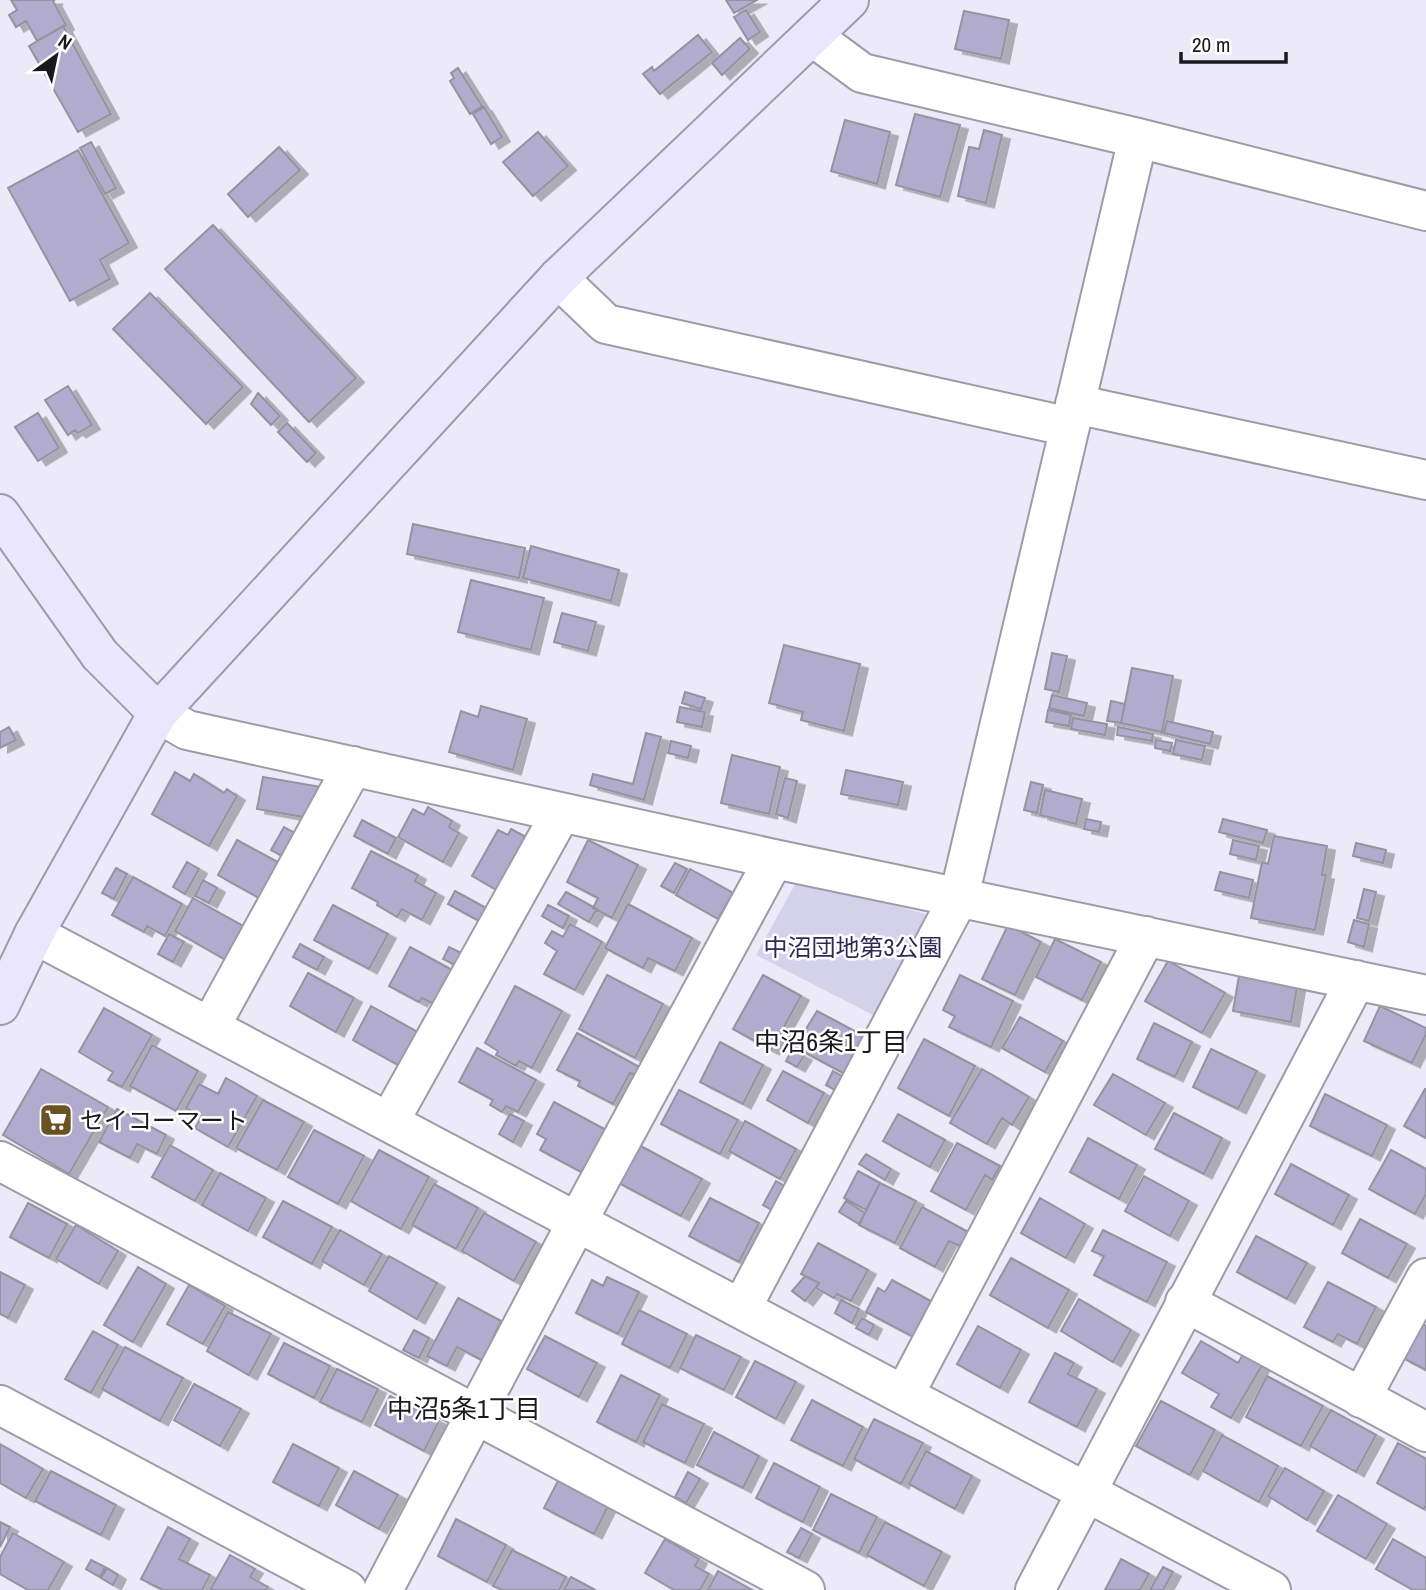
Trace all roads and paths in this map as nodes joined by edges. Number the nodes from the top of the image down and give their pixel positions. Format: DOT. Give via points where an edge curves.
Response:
graph roads {
  1 [pos="849,0"];
  2 [pos="812,36"];
  3 [pos="1138,138"];
  4 [pos="1426,211"];
  5 [pos="558,278"];
  6 [pos="1073,415"];
  7 [pos="1426,480"];
  8 [pos="0,514"];
  9 [pos="158,713"];
  10 [pos="354,766"];
  11 [pos="561,813"];
  12 [pos="774,859"];
  13 [pos="959,897"];
  14 [pos="34,934"];
  15 [pos="1146,936"];
  16 [pos="1356,980"];
  17 [pos="1426,995"];
  18 [pos="0,1005"];
  19 [pos="210,1027"];
  20 [pos="389,1122"];
  21 [pos="0,1161"];
  22 [pos="577,1222"];
  23 [pos="1426,1278"];
  24 [pos="1185,1302"];
  25 [pos="741,1309"];
  26 [pos="904,1395"];
  27 [pos="1362,1398"];
  28 [pos="0,1405"];
  29 [pos="475,1415"];
  30 [pos="1426,1432"];
  31 [pos="1086,1492"];
  32 [pos="347,1590"];
  33 [pos="383,1590"];
  34 [pos="805,1590"];
  35 [pos="1035,1590"];
  36 [pos="1271,1590"];
  1 -- 2 [label="street"];
  2 -- 3 [label="street" via="862,72"];
  2 -- 5 [label="street"];
  3 -- 4 [label="street"];
  3 -- 6 [label="street"];
  5 -- 6 [label="street" via="606,324"];
  5 -- 9 [label="street"];
  6 -- 7 [label="street"];
  6 -- 13 [label="street"];
  8 -- 9 [label="street" via="100,655"];
  9 -- 10 [label="street" via="187,730"];
  9 -- 14 [label="street"];
  10 -- 11 [label="street"];
  10 -- 19 [label="street"];
  11 -- 12 [label="street"];
  11 -- 20 [label="street"];
  12 -- 13 [label="street"];
  12 -- 22 [label="street"];
  13 -- 15 [label="street"];
  13 -- 25 [label="street"];
  14 -- 18 [label="street"];
  14 -- 19 [label="street"];
  15 -- 16 [label="street"];
  15 -- 26 [label="street"];
  16 -- 17 [label="street"];
  16 -- 24 [label="street"];
  19 -- 20 [label="street"];
  20 -- 22 [label="street"];
  21 -- 29 [label="street"];
  22 -- 25 [label="street"];
  22 -- 29 [label="street"];
  23 -- 27 [label="street"];
  24 -- 27 [label="street"];
  24 -- 31 [label="street"];
  25 -- 26 [label="street"];
  26 -- 31 [label="street"];
  27 -- 30 [label="street"];
  28 -- 32 [label="street"];
  29 -- 33 [label="street"];
  29 -- 34 [label="street"];
  31 -- 35 [label="street"];
  31 -- 36 [label="street"];
}
